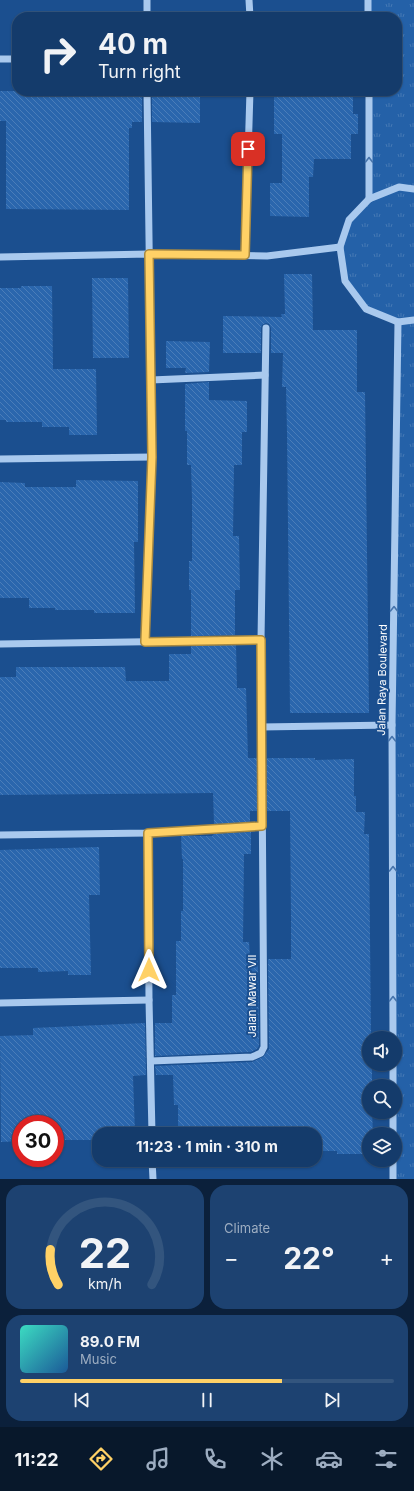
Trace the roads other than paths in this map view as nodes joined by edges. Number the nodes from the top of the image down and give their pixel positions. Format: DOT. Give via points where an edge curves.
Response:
graph roads {
  1 [pos="146,0"];
  2 [pos="249,0"];
  3 [pos="368,0"];
  4 [pos="147,12"];
  5 [pos="250,12"];
  6 [pos="368,12"];
  7 [pos="0,59"];
  8 [pos="12,59"];
  9 [pos="147,96"];
  10 [pos="250,96"];
  11 [pos="369,96"];
  12 [pos="414,189"];
  13 [pos="369,199"];
  14 [pos="340,247"];
  15 [pos="149,254"];
  16 [pos="245,255"];
  17 [pos="0,257"];
  18 [pos="414,320"];
  19 [pos="398,322"];
  20 [pos="266,328"];
  21 [pos="265,375"];
  22 [pos="151,380"];
  23 [pos="152,457"];
  24 [pos="0,459"];
  25 [pos="261,640"];
  26 [pos="145,642"];
  27 [pos="0,644"];
  28 [pos="392,725"];
  29 [pos="261,727"];
  30 [pos="262,826"];
  31 [pos="148,833"];
  32 [pos="0,835"];
  33 [pos="149,1000"];
  34 [pos="0,1003"];
  35 [pos="393,1031"];
  36 [pos="151,1061"];
  37 [pos="152,1127"];
  38 [pos="152,1167"];
  39 [pos="393,1167"];
  40 [pos="153,1179"];
  41 [pos="393,1179"];
  1 -- 4 [label="street"];
  2 -- 5 [label="street"];
  3 -- 6 [label="street"];
  7 -- 8 [label="street"];
  9 -- 15 [label="street"];
  10 -- 16 [label="street"];
  13 -- 11 [label="street, one-way"];
  12 -- 13 [label="street" via="398,187"];
  13 -- 14 [label="street" via="349,220"];
  14 -- 16 [label="street" via="267,256"];
  14 -- 19 [label="street" via="345,281 366,309"];
  15 -- 16 [label="street"];
  15 -- 17 [label="street"];
  15 -- 22 [label="street"];
  18 -- 19 [label="street"];
  28 -- 19 [label="street, Jalan Raya Boulevard, one-way"];
  20 -- 21 [label="street"];
  21 -- 22 [label="street"];
  21 -- 25 [label="street"];
  22 -- 23 [label="street"];
  23 -- 24 [label="street"];
  23 -- 26 [label="street"];
  25 -- 26 [label="street"];
  25 -- 29 [label="street"];
  26 -- 27 [label="street"];
  28 -- 29 [label="street"];
  35 -- 28 [label="street, Jalan Raya Boulevard, one-way"];
  29 -- 30 [label="street"];
  30 -- 31 [label="street"];
  30 -- 36 [label="street, Jalan Mawar VII" via="264,1047 261,1054 252,1057"];
  31 -- 32 [label="street"];
  31 -- 33 [label="street"];
  33 -- 34 [label="street"];
  33 -- 36 [label="street"];
  36 -- 37 [label="street"];
  38 -- 40 [label="street"];
  39 -- 41 [label="street"];
}
